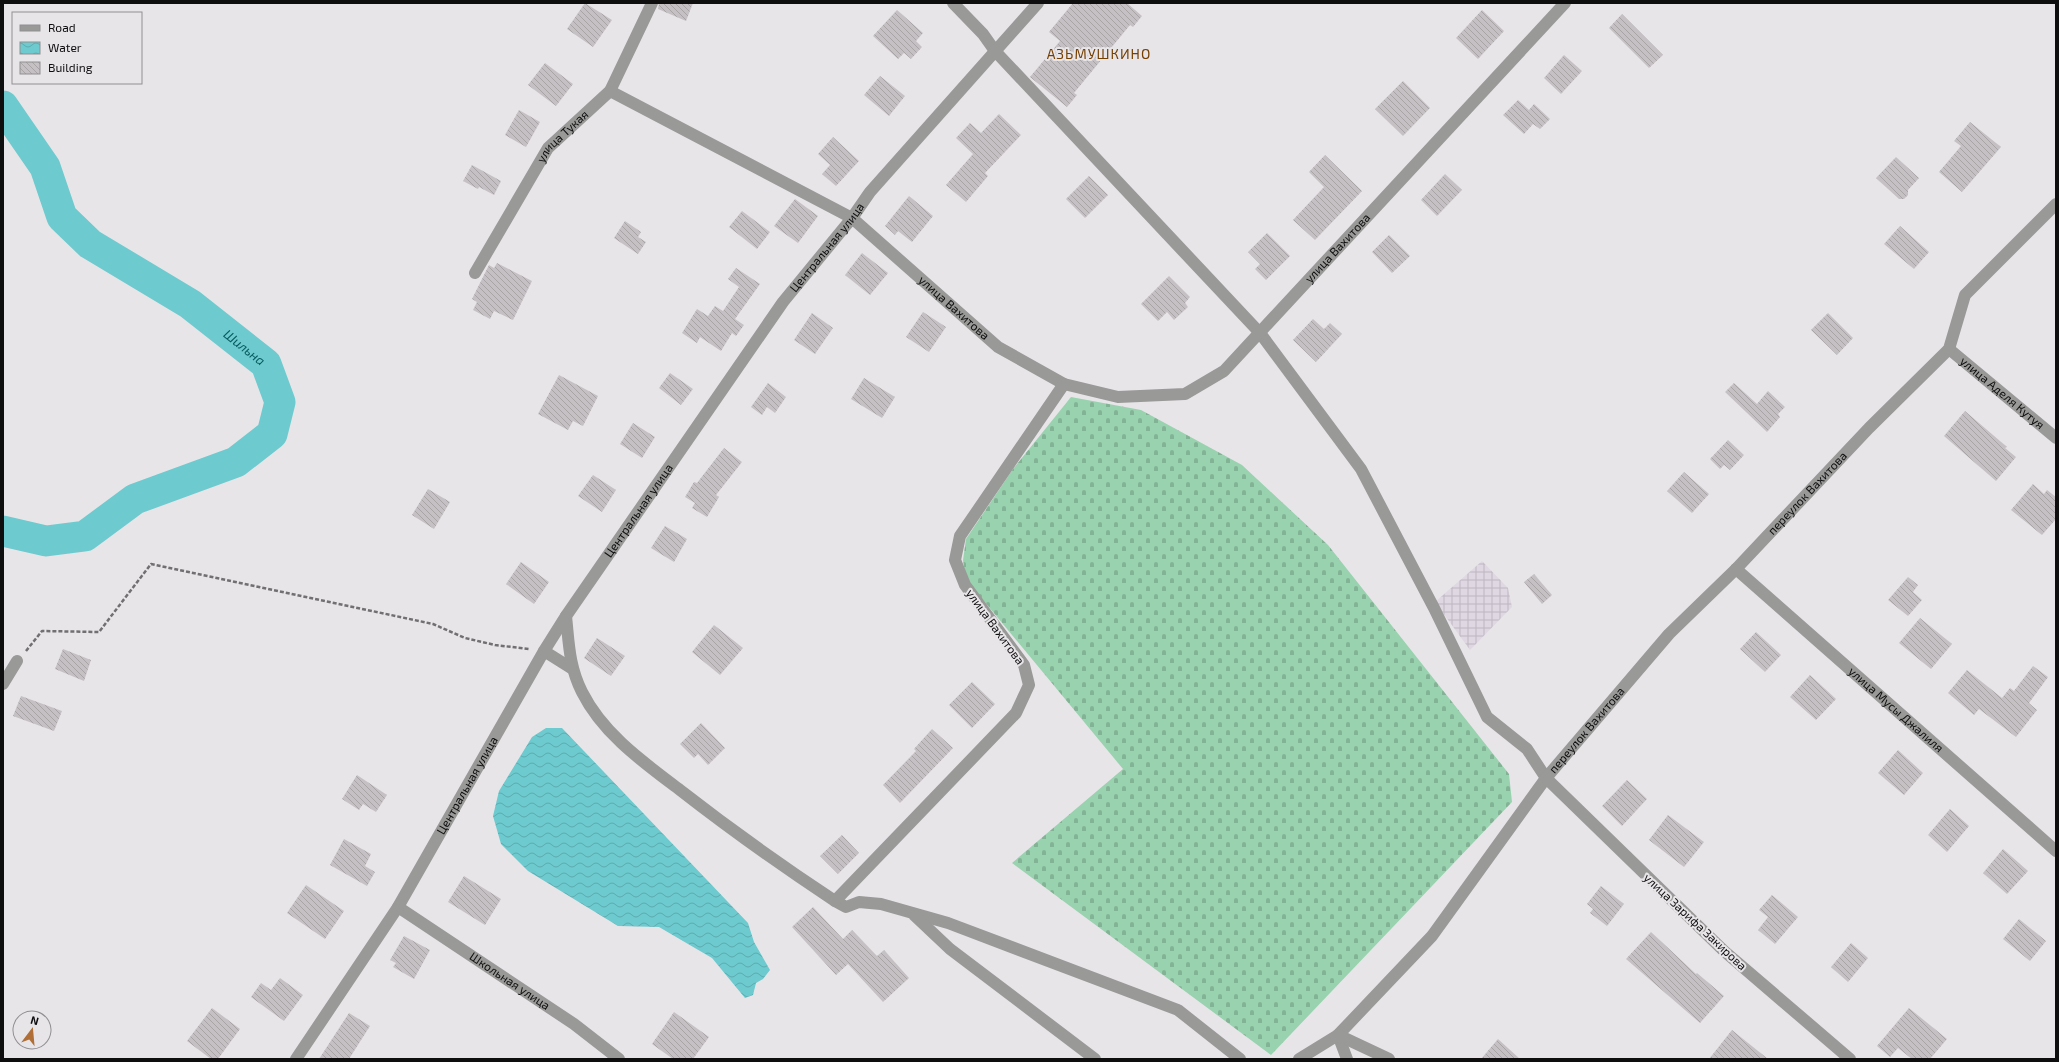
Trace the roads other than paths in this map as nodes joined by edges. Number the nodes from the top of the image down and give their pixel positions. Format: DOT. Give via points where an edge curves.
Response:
graph roads {
  1 [pos="652,3"];
  2 [pos="953,3"];
  3 [pos="1038,3"];
  4 [pos="1565,3"];
  5 [pos="995,51"];
  6 [pos="610,91"];
  7 [pos="2056,204"];
  8 [pos="852,218"];
  9 [pos="475,273"];
  10 [pos="1260,333"];
  11 [pos="1948,349"];
  12 [pos="1064,384"];
  13 [pos="2056,438"];
  14 [pos="1736,569"];
  15 [pos="566,616"];
  16 [pos="544,651"];
  17 [pos="17,662"];
  18 [pos="571,668"];
  19 [pos="3,684"];
  20 [pos="1546,778"];
  21 [pos="2056,851"];
  22 [pos="835,901"];
  23 [pos="398,907"];
  24 [pos="914,915"];
  25 [pos="1338,1035"];
  26 [pos="296,1059"];
  27 [pos="619,1059"];
  28 [pos="1095,1059"];
  29 [pos="1240,1059"];
  30 [pos="1299,1059"];
  31 [pos="1347,1059"];
  32 [pos="1389,1059"];
  33 [pos="1850,1059"];
  1 -- 6 [label="street, улица Тукая"];
  2 -- 5 [label="street, улица Зарифа Закирова" via="983,34"];
  3 -- 5 [label="street, Центральная улица"];
  4 -- 10 [label="street, улица Вахитова"];
  5 -- 8 [label="street, Центральная улица" via="870,192"];
  5 -- 10 [label="street, улица Зарифа Закирова"];
  6 -- 8 [label="street, улица Вахитова"];
  6 -- 9 [label="street, улица Тукая" via="548,148"];
  7 -- 11 [label="street, переулок Вахитова" via="1965,295"];
  8 -- 12 [label="street, улица Вахитова" via="998,347"];
  8 -- 15 [label="street, Центральная улица" via="783,302"];
  10 -- 12 [label="street, улица Вахитова" via="1224,371 1185,394 1118,396"];
  10 -- 20 [label="street, улица Зарифа Закирова" via="1361,469 1434,608 1487,717 1527,749"];
  11 -- 13 [label="street, улица Аделя Кутуя"];
  11 -- 14 [label="street, переулок Вахитова" via="1869,428"];
  12 -- 22 [label="street, улица Вахитова" via="960,536 955,560 965,585 1024,665 1029,685 1016,713"];
  14 -- 20 [label="street, переулок Вахитова" via="1669,634"];
  14 -- 21 [label="street, улица Мусы Джалиля"];
  15 -- 16 [label="street, Центральная улица"];
  15 -- 18 [label="street"];
  16 -- 18 [label="street"];
  16 -- 23 [label="street, Центральная улица"];
  17 -- 19 [label="street"];
  18 -- 22 [label="street" via="582,693 606,729 738,835"];
  20 -- 25 [label="street, переулок Вахитова" via="1432,936"];
  20 -- 33 [label="street, улица Зарифа Закирова" via="1724,952"];
  22 -- 24 [label="street" via="846,907 859,902 881,904"];
  23 -- 26 [label="street, Центральная улица"];
  23 -- 27 [label="street, Школьная улица" via="574,1024"];
  24 -- 28 [label="street" via="950,949"];
  24 -- 29 [label="street" via="948,923 1178,1010"];
  25 -- 30 [label="street, переулок Вахитова"];
  25 -- 31 [label="street"];
  25 -- 32 [label="street"];
}
